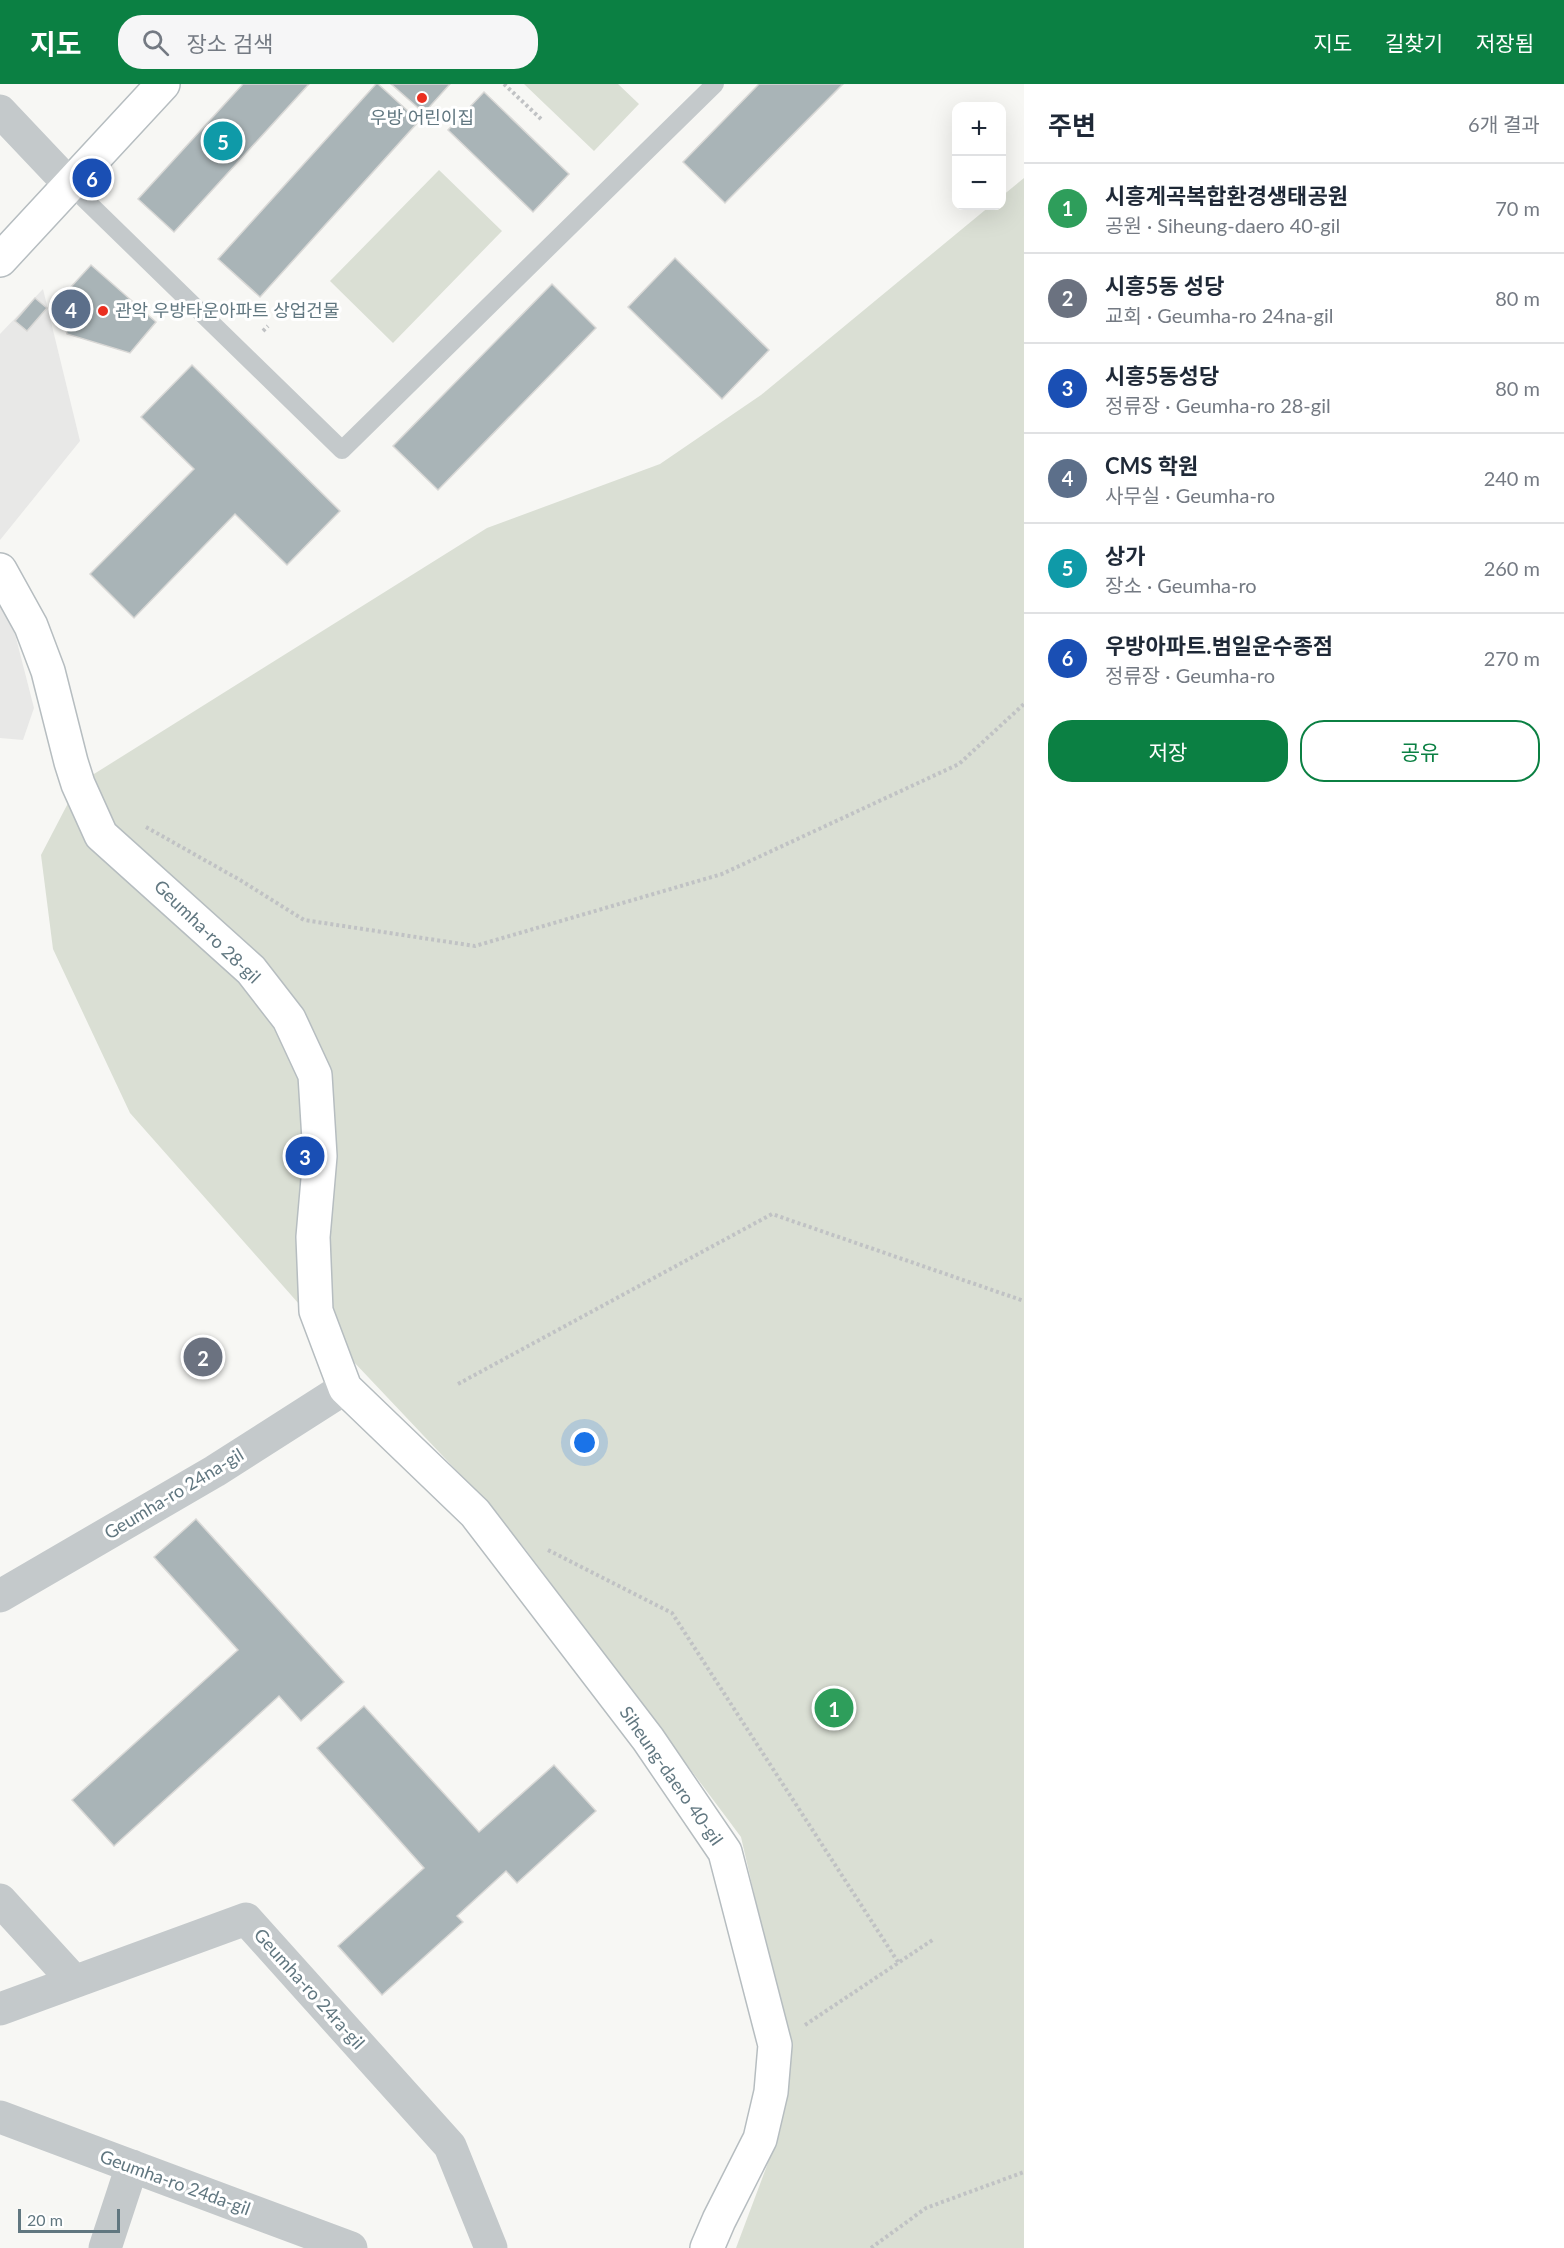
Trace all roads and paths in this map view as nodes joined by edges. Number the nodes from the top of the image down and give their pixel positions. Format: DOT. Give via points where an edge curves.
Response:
graph roads {
  1 [pos="163,84"];
  2 [pos="504,84"];
  3 [pos="716,84"];
  4 [pos="0,111"];
  5 [pos="541,119"];
  6 [pos="70,185"];
  7 [pos="0,260"];
  8 [pos="268,326"];
  9 [pos="263,331"];
  10 [pos="0,570"];
  11 [pos="1024,704"];
  12 [pos="141,824"];
  13 [pos="1024,1301"];
  14 [pos="458,1384"];
  15 [pos="345,1388"];
  16 [pos="540,1546"];
  17 [pos="0,1596"];
  18 [pos="0,1899"];
  19 [pos="934,1940"];
  20 [pos="898,1962"];
  21 [pos="74,1981"];
  22 [pos="0,2009"];
  23 [pos="775,2045"];
  24 [pos="0,2117"];
  25 [pos="132,2166"];
  26 [pos="1024,2172"];
  27 [pos="105,2248"];
  28 [pos="351,2248"];
  29 [pos="491,2248"];
  30 [pos="707,2248"];
  31 [pos="870,2248"];
  1 -- 6 [label="street"];
  2 -- 5 [label="path"];
  3 -- 6 [label="lane" via="342,450"];
  4 -- 6 [label="street"];
  6 -- 7 [label="street"];
  8 -- 9 [label="path"];
  10 -- 15 [label="street, Geumha-ro 28-gil" via="31,626 45,662 78,784 101,835 251,970 289,1019 315,1075 320,1156 313,1237 316,1311"];
  11 -- 12 [label="path" via="959,764 722,874 475,946 304,920"];
  13 -- 14 [label="path" via="772,1214"];
  15 -- 17 [label="street, Geumha-ro 24na-gil" via="216,1471"];
  15 -- 23 [label="street, Siheung-daero 40-gil" via="475,1513 648,1739 725,1852"];
  16 -- 20 [label="path" via="672,1613"];
  18 -- 21 [label="street"];
  19 -- 20 [label="path"];
  20 -- 23 [label="path"];
  21 -- 22 [label="street, Geumha-ro 24ra-gil"];
  21 -- 29 [label="street, Geumha-ro 24ra-gil" via="246,1919 450,2146"];
  23 -- 30 [label="street, Siheung-daero 40-gil" via="771,2092 760,2139"];
  24 -- 25 [label="street, Geumha-ro 24da-gil"];
  25 -- 27 [label="street"];
  25 -- 28 [label="street, Geumha-ro 24da-gil"];
  26 -- 31 [label="path" via="926,2208"];
}
